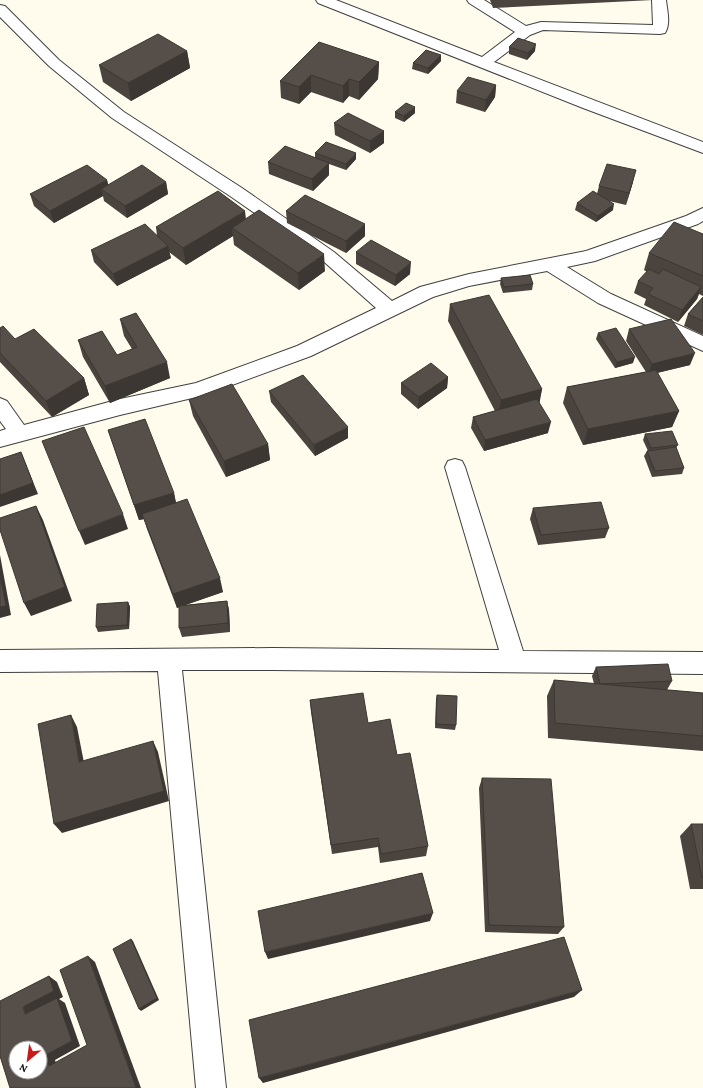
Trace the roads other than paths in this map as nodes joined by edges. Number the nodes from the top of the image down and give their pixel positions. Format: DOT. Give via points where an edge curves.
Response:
graph roads {
  1 [pos="323,0"];
  2 [pos="474,0"];
  3 [pos="659,0"];
  4 [pos="0,9"];
  5 [pos="525,32"];
  6 [pos="484,63"];
  7 [pos="703,148"];
  8 [pos="703,214"];
  9 [pos="549,264"];
  10 [pos="389,309"];
  11 [pos="703,344"];
  12 [pos="0,406"];
  13 [pos="20,434"];
  14 [pos="0,439"];
  15 [pos="455,467"];
  16 [pos="169,660"];
  17 [pos="0,661"];
  18 [pos="514,661"];
  19 [pos="703,663"];
  20 [pos="211,1088"];
  1 -- 6 [label="street"];
  2 -- 5 [label="street"];
  3 -- 5 [label="street" via="662,18 660,30 541,26"];
  4 -- 10 [label="street" via="54,63 118,115 328,256"];
  5 -- 6 [label="street"];
  6 -- 7 [label="street"];
  8 -- 9 [label="street" via="589,257"];
  9 -- 10 [label="street" via="469,280 427,292"];
  9 -- 11 [label="street" via="570,280 598,295"];
  10 -- 13 [label="street" via="304,351 198,390 120,407"];
  12 -- 13 [label="street"];
  13 -- 14 [label="street"];
  15 -- 18 [label="street"];
  16 -- 17 [label="street"];
  16 -- 18 [label="street"];
  16 -- 20 [label="street"];
  18 -- 19 [label="street"];
}
